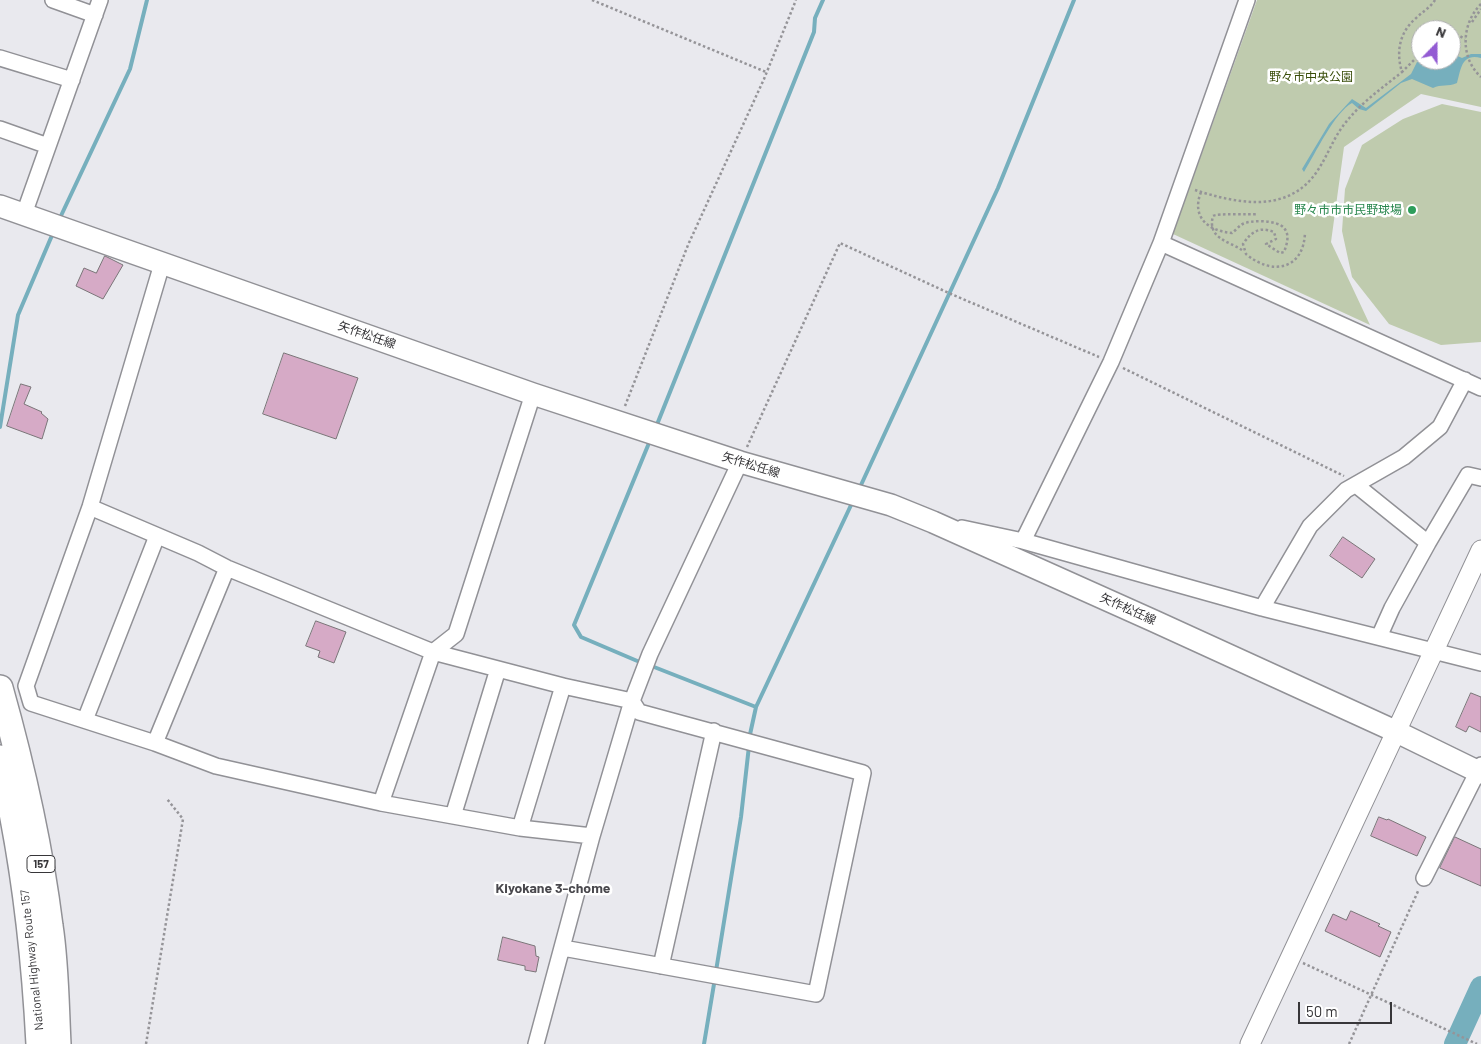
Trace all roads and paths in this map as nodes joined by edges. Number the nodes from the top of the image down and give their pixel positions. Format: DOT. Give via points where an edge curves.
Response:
graph roads {
  1 [pos="53,0"];
  2 [pos="100,0"];
  3 [pos="592,0"];
  4 [pos="796,0"];
  5 [pos="1247,0"];
  6 [pos="1435,0"];
  7 [pos="1481,4"];
  8 [pos="1481,9"];
  9 [pos="95,15"];
  10 [pos="1467,28"];
  11 [pos="1461,36"];
  12 [pos="1466,39"];
  13 [pos="1466,54"];
  14 [pos="0,58"];
  15 [pos="1411,63"];
  16 [pos="766,72"];
  17 [pos="1402,72"];
  18 [pos="1481,77"];
  19 [pos="72,80"];
  20 [pos="0,130"];
  21 [pos="48,146"];
  22 [pos="1195,190"];
  23 [pos="1201,192"];
  24 [pos="0,206"];
  25 [pos="24,214"];
  26 [pos="1258,214"];
  27 [pos="1212,226"];
  28 [pos="1305,232"];
  29 [pos="1162,243"];
  30 [pos="1244,251"];
  31 [pos="162,264"];
  32 [pos="1110,362"];
  33 [pos="1465,380"];
  34 [pos="1481,388"];
  35 [pos="533,394"];
  36 [pos="619,422"];
  37 [pos="740,462"];
  38 [pos="1481,478"];
  39 [pos="1356,484"];
  40 [pos="90,507"];
  41 [pos="933,522"];
  42 [pos="157,536"];
  43 [pos="1023,541"];
  44 [pos="1428,543"];
  45 [pos="1481,550"];
  46 [pos="227,568"];
  47 [pos="1262,608"];
  48 [pos="1379,637"];
  49 [pos="1433,651"];
  50 [pos="433,652"];
  51 [pos="1481,663"];
  52 [pos="498,669"];
  53 [pos="563,686"];
  54 [pos="0,688"];
  55 [pos="634,694"];
  56 [pos="84,720"];
  57 [pos="714,731"];
  58 [pos="1397,732"];
  59 [pos="155,743"];
  60 [pos="0,758"];
  61 [pos="1480,770"];
  62 [pos="167,799"];
  63 [pos="381,802"];
  64 [pos="454,816"];
  65 [pos="520,828"];
  66 [pos="592,836"];
  67 [pos="1424,878"];
  68 [pos="562,948"];
  69 [pos="1290,957"];
  70 [pos="661,966"];
  71 [pos="1371,995"];
  72 [pos="40,1044"];
  73 [pos="58,1044"];
  74 [pos="146,1044"];
  75 [pos="536,1044"];
  76 [pos="1250,1044"];
  77 [pos="1349,1044"];
  78 [pos="1477,1044"];
  1 -- 9 [label="street"];
  2 -- 9 [label="street"];
  3 -- 16 [label="path"];
  4 -- 16 [label="path"];
  5 -- 29 [label="street"];
  6 -- 17 [label="path" via="1408,26 1397,54"];
  7 -- 10 [label="path"];
  8 -- 10 [label="path"];
  9 -- 19 [label="street"];
  10 -- 12 [label="path"];
  10 -- 13 [label="path"];
  11 -- 12 [label="path"];
  12 -- 13 [label="path"];
  13 -- 18 [label="path"];
  14 -- 19 [label="street"];
  15 -- 17 [label="path"];
  16 -- 36 [label="path" via="688,245"];
  17 -- 23 [label="path" via="1356,109 1312,179 1292,193 1265,202 1248,203"];
  19 -- 21 [label="street"];
  20 -- 21 [label="street"];
  21 -- 25 [label="street"];
  22 -- 23 [label="path"];
  23 -- 27 [label="path" via="1197,210 1205,223"];
  24 -- 25 [label="main road, 矢作松任線"];
  25 -- 31 [label="main road, 矢作松任線"];
  26 -- 27 [label="path" via="1233,216 1217,213 1213,216"];
  27 -- 30 [label="path" via="1218,238"];
  27 -- 30 [label="path" via="1232,233 1242,224 1259,222 1284,228 1287,243 1284,252 1280,253 1266,244 1276,240 1274,232 1259,230 1252,232 1243,244"];
  28 -- 30 [label="path" via="1304,249 1292,264 1275,267 1252,259"];
  29 -- 32 [label="street"];
  29 -- 33 [label="street"];
  31 -- 35 [label="main road, 矢作松任線"];
  31 -- 40 [label="street"];
  32 -- 37 [label="path" via="840,243"];
  32 -- 39 [label="path" via="1336,470"];
  32 -- 43 [label="street"];
  33 -- 34 [label="street"];
  33 -- 39 [label="street" via="1440,427 1404,457"];
  35 -- 36 [label="main road, 矢作松任線"];
  35 -- 50 [label="street" via="456,634"];
  36 -- 37 [label="main road, 矢作松任線"];
  37 -- 41 [label="main road, 矢作松任線" via="891,505"];
  37 -- 55 [label="street"];
  38 -- 44 [label="street" via="1468,475"];
  39 -- 44 [label="street"];
  39 -- 47 [label="street" via="1310,526"];
  40 -- 42 [label="street"];
  40 -- 56 [label="street" via="26,686 31,703"];
  41 -- 43 [label="street"];
  41 -- 58 [label="main road, 矢作松任線"];
  42 -- 46 [label="street"];
  42 -- 56 [label="street"];
  43 -- 47 [label="street"];
  44 -- 48 [label="street"];
  45 -- 49 [label="street"];
  46 -- 50 [label="street"];
  46 -- 59 [label="street"];
  47 -- 48 [label="street"];
  48 -- 49 [label="street"];
  49 -- 51 [label="street"];
  49 -- 58 [label="street"];
  50 -- 52 [label="street"];
  50 -- 63 [label="street"];
  52 -- 53 [label="street"];
  52 -- 64 [label="street"];
  53 -- 55 [label="street"];
  53 -- 65 [label="street"];
  54 -- 73 [label="highway, National Highway Route 157 / 157" via="40,858 51,928"];
  55 -- 57 [label="street" via="639,712"];
  55 -- 66 [label="street"];
  56 -- 59 [label="street"];
  57 -- 70 [label="street"];
  57 -- 70 [label="street" via="863,773 816,994"];
  58 -- 61 [label="main road, 矢作松任線"];
  58 -- 69 [label="street"];
  59 -- 63 [label="street" via="216,766"];
  60 -- 72 [label="highway, National Highway Route 157 / 157" via="27,899"];
  61 -- 67 [label="street"];
  62 -- 74 [label="path" via="183,819"];
  63 -- 64 [label="street"];
  64 -- 65 [label="street"];
  65 -- 66 [label="street"];
  66 -- 68 [label="street"];
  67 -- 71 [label="path"];
  68 -- 70 [label="street"];
  68 -- 75 [label="street"];
  69 -- 71 [label="path"];
  69 -- 76 [label="street"];
  71 -- 77 [label="path"];
  71 -- 78 [label="path"];
}
